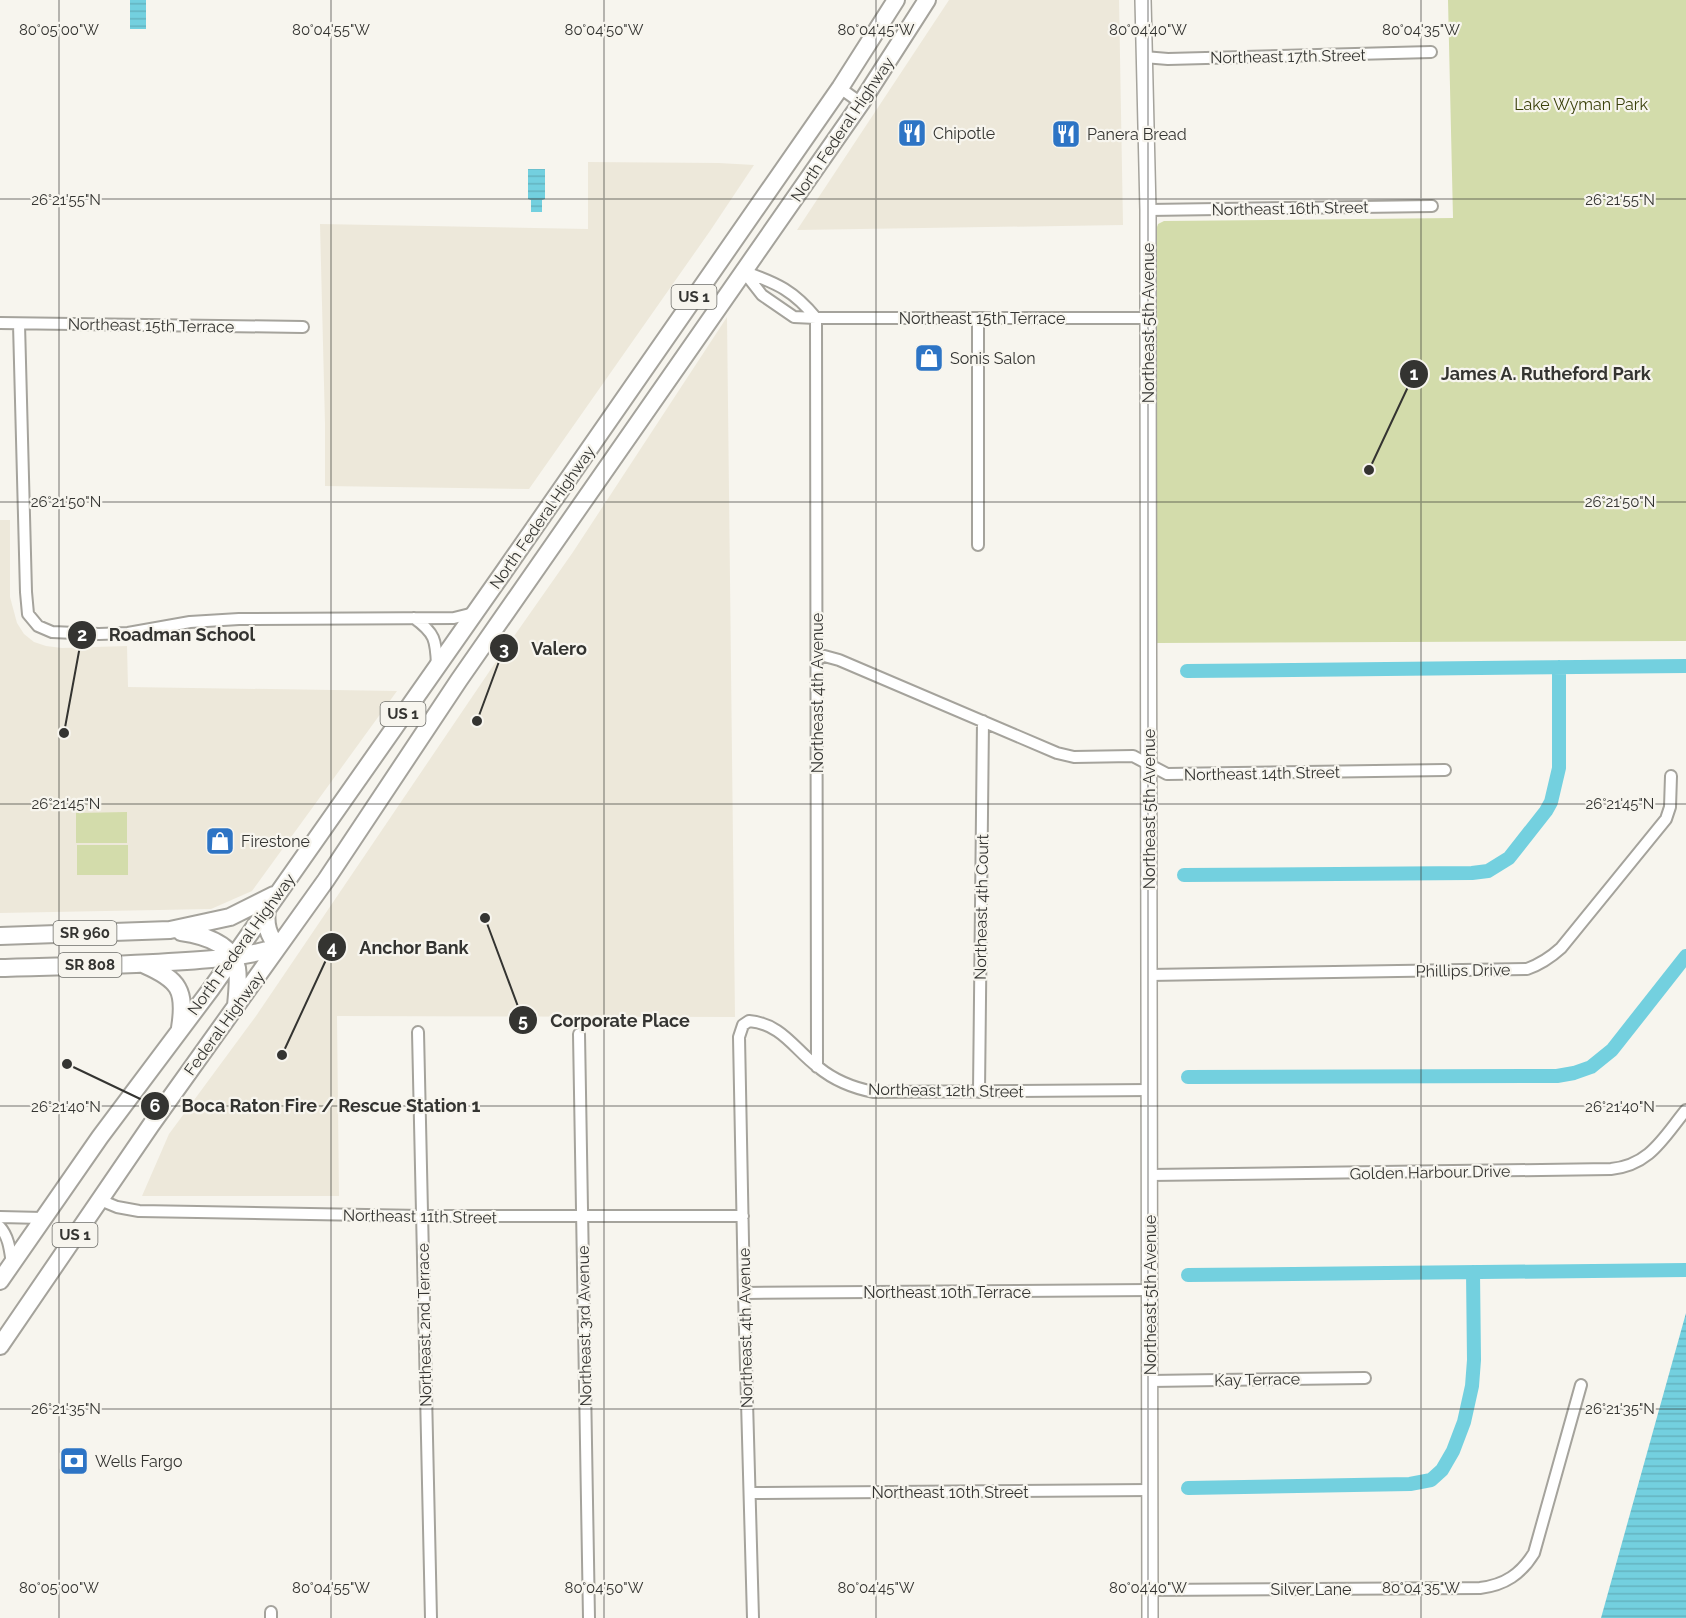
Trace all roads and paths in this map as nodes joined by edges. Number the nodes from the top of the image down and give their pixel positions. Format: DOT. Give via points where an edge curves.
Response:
graph roads {
  1 [pos="896,0"];
  2 [pos="927,0"];
  3 [pos="1143,0"];
  4 [pos="1431,52"];
  5 [pos="1144,57"];
  6 [pos="840,88"];
  7 [pos="861,103"];
  8 [pos="1432,206"];
  9 [pos="1148,210"];
  10 [pos="746,222"];
  11 [pos="720,259"];
  12 [pos="744,272"];
  13 [pos="718,309"];
  14 [pos="816,318"];
  15 [pos="978,318"];
  16 [pos="1148,318"];
  17 [pos="0,323"];
  18 [pos="19,324"];
  19 [pos="303,327"];
  20 [pos="978,544"];
  21 [pos="474,613"];
  22 [pos="414,618"];
  23 [pos="452,644"];
  24 [pos="817,654"];
  25 [pos="437,666"];
  26 [pos="459,680"];
  27 [pos="983,721"];
  28 [pos="1149,765"];
  29 [pos="1445,770"];
  30 [pos="1671,776"];
  31 [pos="326,880"];
  32 [pos="279,893"];
  33 [pos="267,909"];
  34 [pos="170,930"];
  35 [pos="0,936"];
  36 [pos="278,947"];
  37 [pos="233,957"];
  38 [pos="143,964"];
  39 [pos="0,968"];
  40 [pos="1149,975"];
  41 [pos="236,1006"];
  42 [pos="180,1029"];
  43 [pos="418,1032"];
  44 [pos="579,1034"];
  45 [pos="739,1037"];
  46 [pos="817,1067"];
  47 [pos="1150,1090"];
  48 [pos="979,1092"];
  49 [pos="1686,1110"];
  50 [pos="1150,1175"];
  51 [pos="100,1200"];
  52 [pos="422,1216"];
  53 [pos="582,1216"];
  54 [pos="742,1216"];
  55 [pos="0,1217"];
  56 [pos="44,1218"];
  57 [pos="0,1227"];
  58 [pos="12,1264"];
  59 [pos="0,1281"];
  60 [pos="1150,1290"];
  61 [pos="744,1293"];
  62 [pos="0,1346"];
  63 [pos="1365,1378"];
  64 [pos="1150,1381"];
  65 [pos="1581,1384"];
  66 [pos="1150,1490"];
  67 [pos="750,1493"];
  68 [pos="1150,1590"];
  69 [pos="431,1618"];
  70 [pos="589,1618"];
  71 [pos="753,1618"];
  72 [pos="1150,1618"];
  1 -- 6 [label="main road, North Federal Highway / US 1"];
  2 -- 7 [label="main road, North Federal Highway / US 1"];
  3 -- 5 [label="street, Northeast 5th Avenue"];
  4 -- 5 [label="street, Northeast 17th Street"];
  5 -- 9 [label="street, Northeast 5th Avenue"];
  6 -- 7 [label="street"];
  6 -- 10 [label="main road, North Federal Highway / US 1"];
  7 -- 12 [label="main road, North Federal Highway / US 1"];
  8 -- 9 [label="street, Northeast 16th Street"];
  9 -- 16 [label="street, Northeast 5th Avenue"];
  10 -- 11 [label="main road, North Federal Highway / US 1"];
  10 -- 12 [label="main road" via="740,260"];
  11 -- 13 [label="main road" via="725,281"];
  11 -- 21 [label="main road, North Federal Highway / US 1"];
  12 -- 13 [label="main road, North Federal Highway / US 1"];
  12 -- 14 [label="street" via="773,282 802,301"];
  12 -- 14 [label="street, Northeast 15th Terrace" via="762,295 794,317"];
  13 -- 26 [label="main road, North Federal Highway / US 1"];
  14 -- 15 [label="street, Northeast 15th Terrace"];
  14 -- 24 [label="street, Northeast 4th Avenue"];
  15 -- 16 [label="street, Northeast 15th Terrace"];
  15 -- 20 [label="street"];
  16 -- 28 [label="street, Northeast 5th Avenue"];
  17 -- 18 [label="street, Northeast 15th Terrace"];
  18 -- 19 [label="street, Northeast 15th Terrace"];
  18 -- 22 [label="street" via="26,592 28,614 38,626 52,632 106,634 239,619"];
  21 -- 22 [label="street" via="454,618"];
  21 -- 23 [label="main road, North Federal Highway / US 1"];
  22 -- 25 [label="street" via="434,636"];
  23 -- 25 [label="main road, North Federal Highway / US 1"];
  23 -- 26 [label="main road" via="452,662"];
  24 -- 27 [label="street, Northeast 14th Street"];
  24 -- 46 [label="street, Northeast 4th Avenue"];
  25 -- 32 [label="main road, North Federal Highway / US 1"];
  26 -- 31 [label="main road, North Federal Highway / US 1"];
  27 -- 28 [label="street, Northeast 14th Street" via="1065,755 1133,756"];
  27 -- 48 [label="street, Northeast 4th Court"];
  28 -- 29 [label="street, Northeast 14th Street" via="1167,774"];
  28 -- 40 [label="street, Northeast 5th Avenue"];
  30 -- 40 [label="street, Phillips Drive" via="1666,819 1561,948 1527,969"];
  31 -- 36 [label="main road, Federal Highway / US 1"];
  32 -- 33 [label="main road, North Federal Highway / US 1"];
  32 -- 34 [label="main road, SR 960" via="230,917"];
  33 -- 36 [label="main road" via="267,930"];
  33 -- 37 [label="main road, North Federal Highway / US 1"];
  34 -- 35 [label="main road, SR 960"];
  34 -- 37 [label="main road" via="212,941"];
  36 -- 37 [label="main road, SR 808"];
  36 -- 41 [label="main road, Federal Highway / US 1"];
  37 -- 38 [label="main road, SR 808"];
  37 -- 41 [label="main road" via="238,975"];
  37 -- 42 [label="main road, North Federal Highway / US 1"];
  38 -- 39 [label="main road, SR 808"];
  38 -- 42 [label="main road" via="164,973 177,986 183,1008"];
  40 -- 47 [label="street, Northeast 5th Avenue"];
  41 -- 51 [label="main road, Federal Highway / US 1"];
  42 -- 56 [label="main road, Federal Highway / US 1"];
  43 -- 52 [label="street, Northeast 2nd Terrace"];
  44 -- 53 [label="street, Northeast 3rd Avenue"];
  45 -- 46 [label="street, Northeast 12th Street" via="742,1025 749,1021 770,1026"];
  45 -- 54 [label="street, Northeast 4th Avenue"];
  46 -- 48 [label="street, Northeast 12th Street" via="836,1080 874,1092"];
  47 -- 48 [label="street, Northeast 12th Street"];
  47 -- 50 [label="street, Northeast 5th Avenue"];
  49 -- 50 [label="street, Golden Harbour Drive" via="1648,1156 1624,1168"];
  50 -- 60 [label="street, Northeast 5th Avenue"];
  51 -- 52 [label="street, Northeast 11th Street" via="139,1211"];
  51 -- 62 [label="main road, Federal Highway / US 1"];
  52 -- 53 [label="street, Northeast 11th Street"];
  52 -- 69 [label="street, Northeast 2nd Terrace"];
  53 -- 54 [label="street, Northeast 11th Street"];
  53 -- 70 [label="street, Northeast 3rd Avenue"];
  54 -- 61 [label="street, Northeast 4th Avenue"];
  55 -- 56 [label="street"];
  56 -- 58 [label="main road, Federal Highway / US 1"];
  57 -- 58 [label="street"];
  58 -- 59 [label="main road, Federal Highway / US 1"];
  60 -- 61 [label="street, Northeast 10th Terrace"];
  60 -- 64 [label="street, Northeast 5th Avenue"];
  61 -- 67 [label="street, Northeast 4th Avenue"];
  63 -- 64 [label="street, Kay Terrace"];
  64 -- 66 [label="street, Northeast 5th Avenue"];
  65 -- 68 [label="street, Silver Lane" via="1534,1553 1523,1569 1506,1582 1480,1588"];
  66 -- 67 [label="street, Northeast 10th Street"];
  66 -- 68 [label="street, Northeast 5th Avenue"];
  67 -- 71 [label="street, Northeast 4th Avenue"];
  68 -- 72 [label="street, Northeast 5th Avenue"];
}
